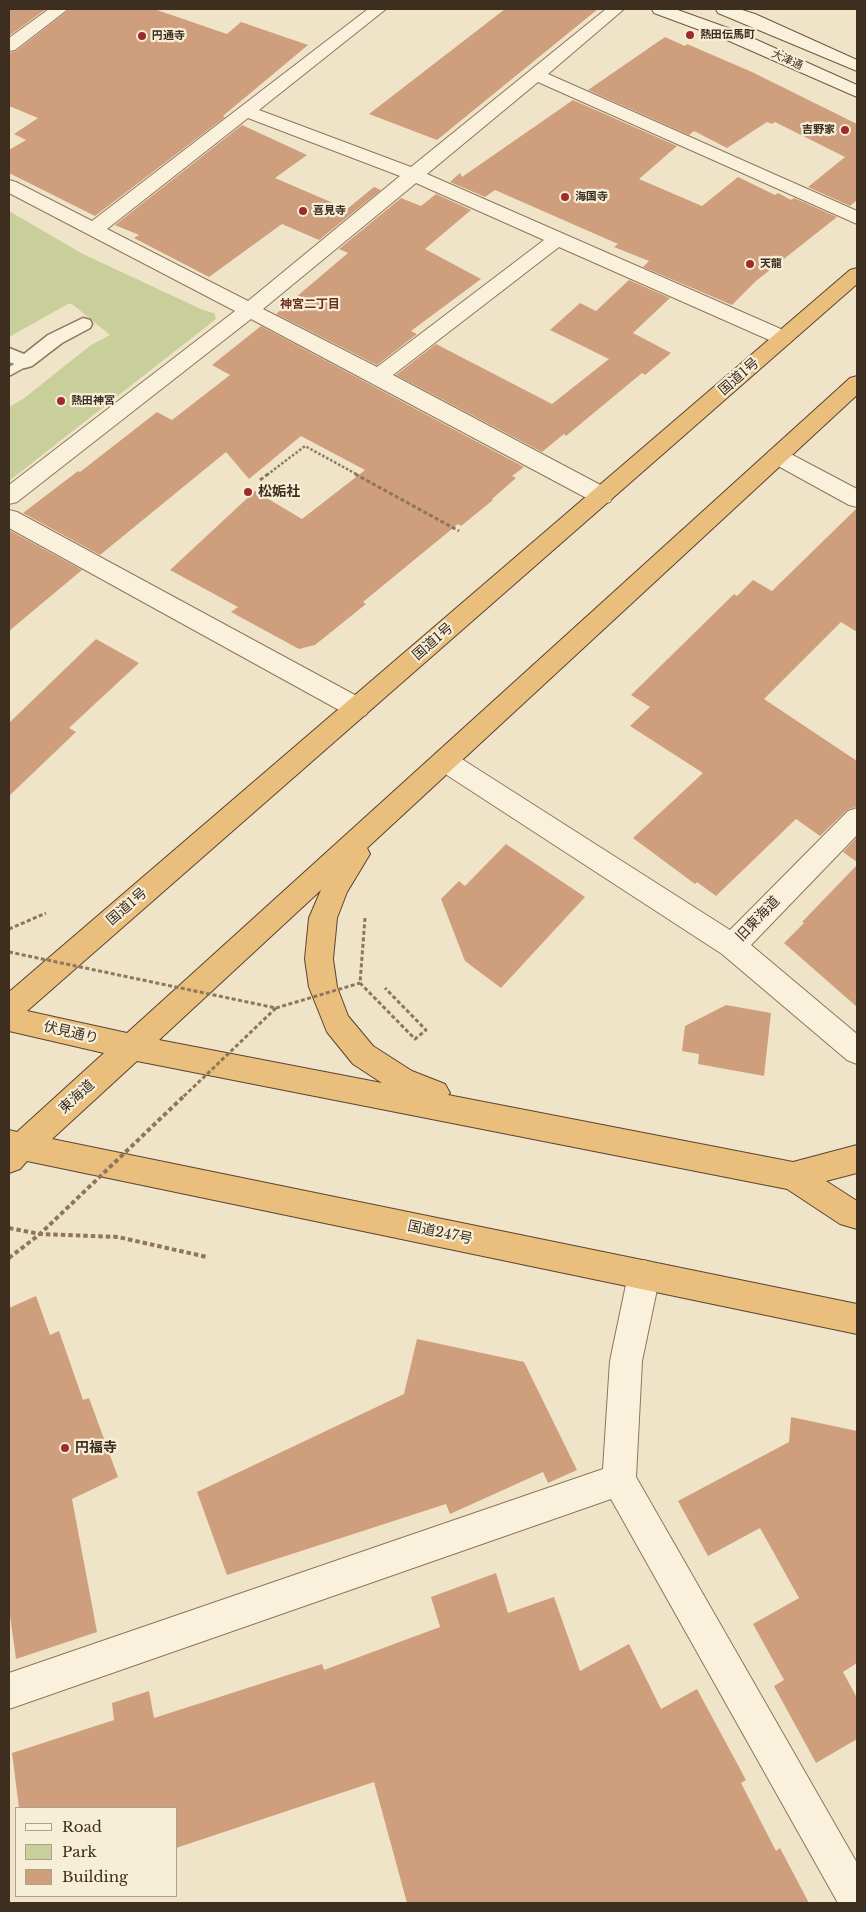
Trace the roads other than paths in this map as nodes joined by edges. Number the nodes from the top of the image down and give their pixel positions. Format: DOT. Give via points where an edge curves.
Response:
graph roads {
  1 [pos="60,9"];
  2 [pos="378,9"];
  3 [pos="616,9"];
  4 [pos="660,9"];
  5 [pos="724,9"];
  6 [pos="9,46"];
  7 [pos="857,66"];
  8 [pos="536,74"];
  9 [pos="857,92"];
  10 [pos="246,111"];
  11 [pos="414,175"];
  12 [pos="9,186"];
  13 [pos="857,218"];
  14 [pos="94,229"];
  15 [pos="558,238"];
  16 [pos="857,274"];
  17 [pos="248,310"];
  18 [pos="83,324"];
  19 [pos="783,338"];
  20 [pos="14,362"];
  21 [pos="378,376"];
  22 [pos="857,383"];
  23 [pos="777,456"];
  24 [pos="9,496"];
  25 [pos="602,496"];
  26 [pos="857,499"];
  27 [pos="9,518"];
  28 [pos="357,708"];
  29 [pos="445,761"];
  30 [pos="857,818"];
  31 [pos="377,823"];
  32 [pos="732,946"];
  33 [pos="9,1009"];
  34 [pos="9,1020"];
  35 [pos="132,1047"];
  36 [pos="857,1051"];
  37 [pos="488,1115"];
  38 [pos="13,1150"];
  39 [pos="857,1159"];
  40 [pos="793,1176"];
  41 [pos="857,1215"];
  42 [pos="644,1275"];
  43 [pos="857,1319"];
  44 [pos="619,1480"];
  45 [pos="9,1691"];
  46 [pos="857,1899"];
  1 -- 6 [label="street"];
  2 -- 10 [label="street"];
  3 -- 8 [label="street"];
  4 -- 9 [label="street, 大津通" via="733,36"];
  5 -- 7 [label="street, 大津通"];
  8 -- 11 [label="street"];
  8 -- 13 [label="street"];
  10 -- 11 [label="street"];
  10 -- 14 [label="street"];
  11 -- 15 [label="street"];
  11 -- 17 [label="street"];
  12 -- 14 [label="street"];
  14 -- 17 [label="street"];
  15 -- 19 [label="street"];
  15 -- 21 [label="street"];
  16 -- 19 [label="highway, 国道1号"];
  17 -- 21 [label="street"];
  17 -- 24 [label="street"];
  18 -- 20 [label="street"];
  19 -- 25 [label="highway, 国道1号"];
  21 -- 25 [label="street"];
  22 -- 23 [label="highway"];
  23 -- 26 [label="street"];
  23 -- 29 [label="highway"];
  25 -- 28 [label="highway, 国道1号"];
  27 -- 28 [label="street"];
  28 -- 33 [label="highway, 国道1号"];
  29 -- 31 [label="highway"];
  29 -- 32 [label="street"];
  30 -- 32 [label="street, 旧東海道"];
  31 -- 35 [label="highway"];
  31 -- 37 [label="highway" via="336,888 324,918 319,959 323,987 337,1024 363,1055 402,1080"];
  32 -- 36 [label="street, 旧東海道"];
  34 -- 35 [label="highway, 伏見通り"];
  35 -- 37 [label="highway"];
  35 -- 38 [label="highway, 東海道"];
  37 -- 40 [label="highway"];
  38 -- 42 [label="highway, 国道247号"];
  39 -- 40 [label="highway"];
  40 -- 41 [label="highway"];
  42 -- 43 [label="highway, 国道247号"];
  42 -- 44 [label="street" via="626,1361"];
  44 -- 45 [label="street"];
  44 -- 46 [label="street"];
}
